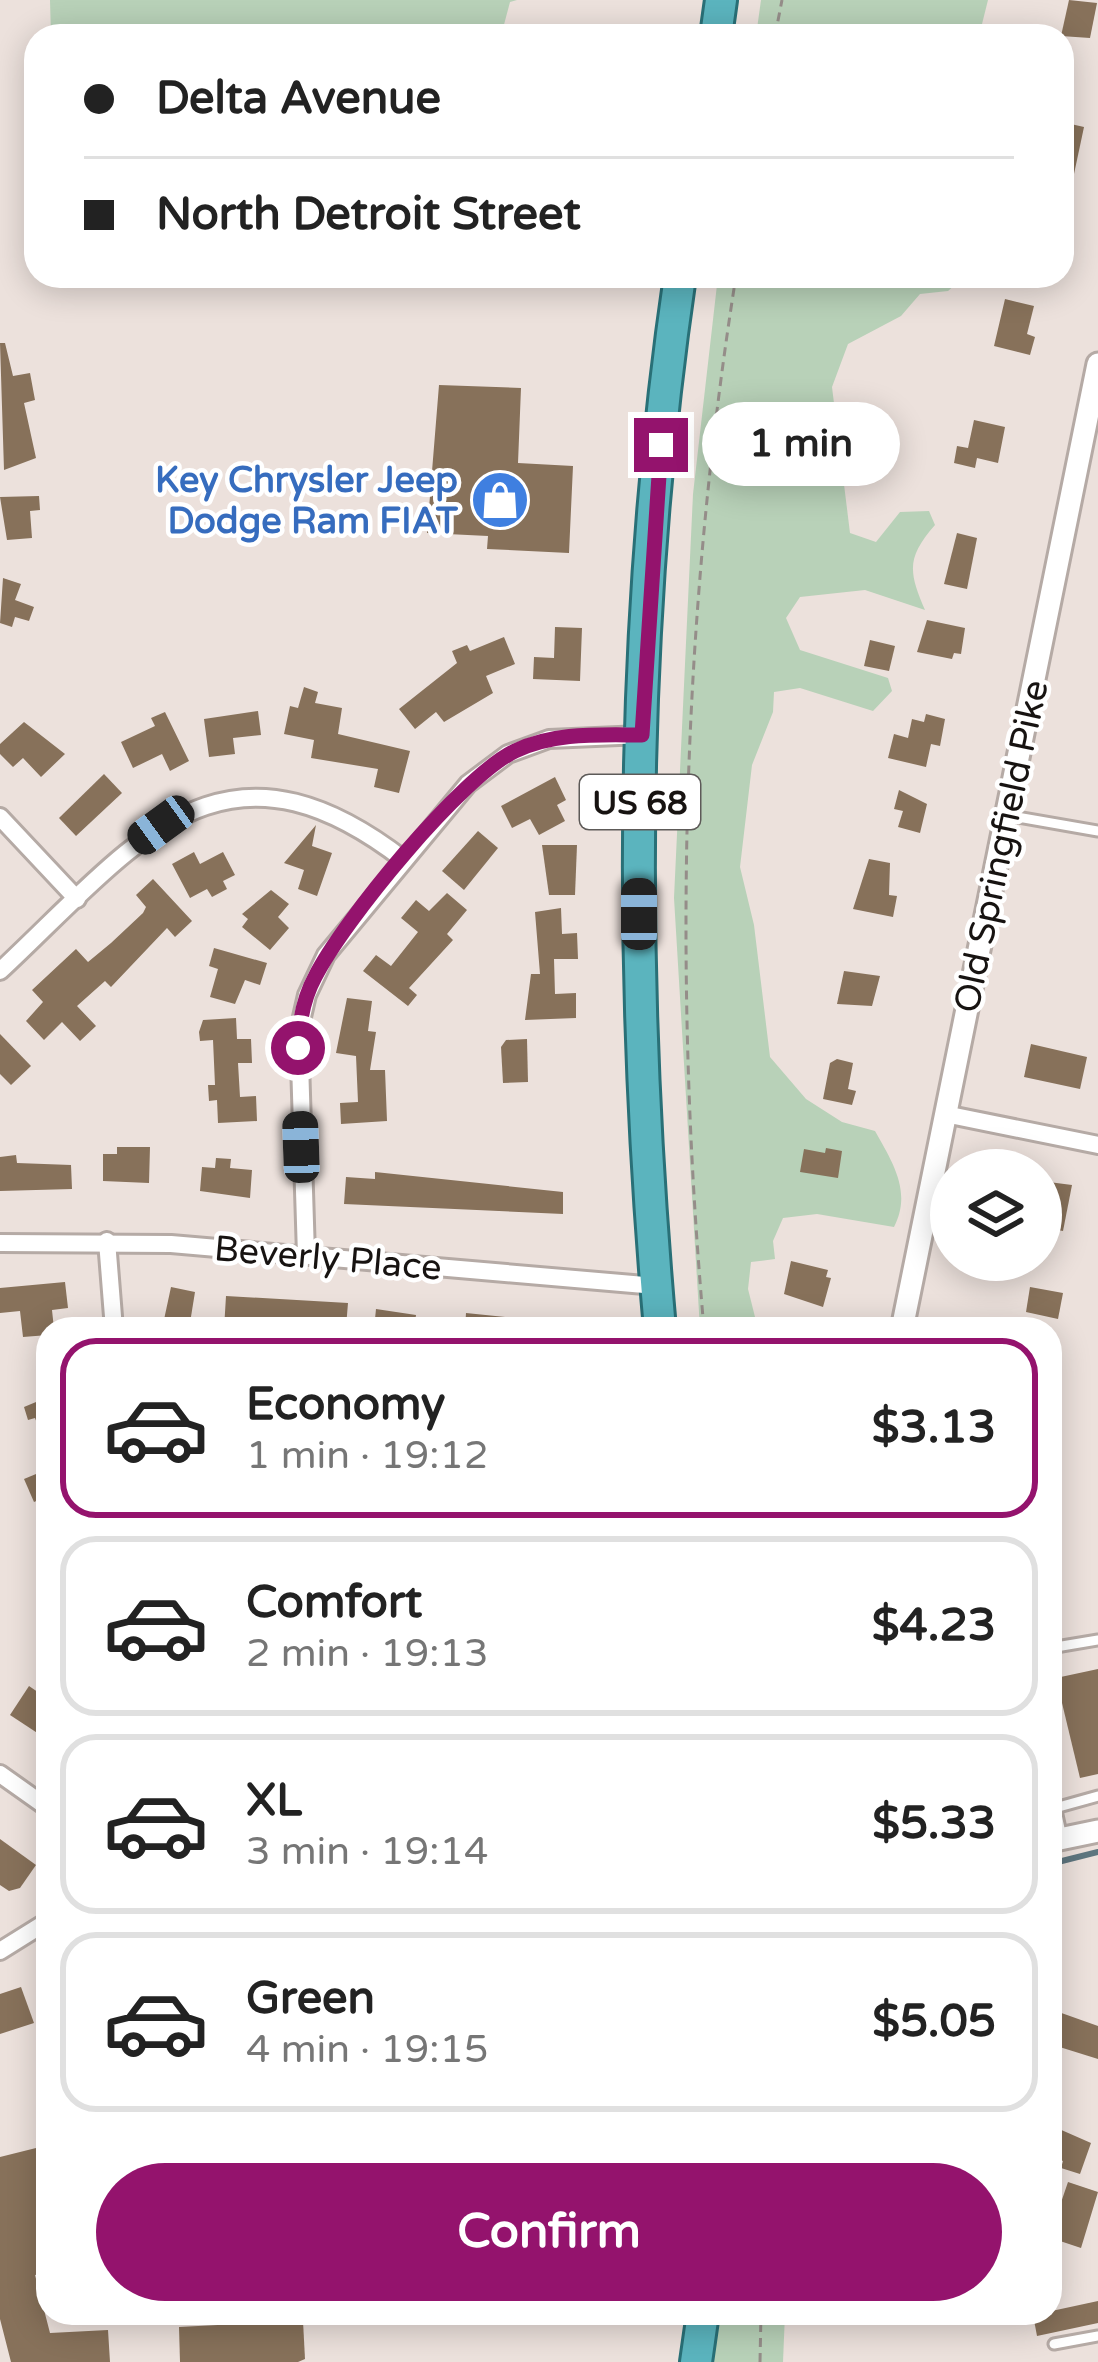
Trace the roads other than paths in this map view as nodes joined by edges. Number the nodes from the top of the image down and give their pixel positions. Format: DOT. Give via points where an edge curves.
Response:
graph roads {
  1 [pos="679,288"];
  2 [pos="1097,369"];
  3 [pos="642,735"];
  4 [pos="1006,815"];
  5 [pos="0,817"];
  6 [pos="1098,831"];
  7 [pos="404,860"];
  8 [pos="77,899"];
  9 [pos="0,971"];
  10 [pos="945,1114"];
  11 [pos="1098,1145"];
  12 [pos="107,1241"];
  13 [pos="0,1243"];
  14 [pos="306,1255"];
  15 [pos="656,1286"];
  16 [pos="113,1317"];
  17 [pos="659,1317"];
  18 [pos="904,1317"];
  19 [pos="1098,1640"];
  20 [pos="1062,1646"];
  21 [pos="0,1774"];
  22 [pos="1098,1796"];
  23 [pos="36,1800"];
  24 [pos="1062,1806"];
  25 [pos="1098,1831"];
  26 [pos="1062,1839"];
  27 [pos="36,1928"];
  28 [pos="0,1951"];
  29 [pos="701,2325"];
  30 [pos="1098,2336"];
  31 [pos="1054,2344"];
  32 [pos="696,2362"];
  1 -- 3 [label="highway, US 68" via="654,511"];
  2 -- 4 [label="street, Old Springfield Pike"];
  3 -- 7 [label="street" via="563,736 508,754 468,784"];
  3 -- 15 [label="highway, US 68" via="639,1024"];
  4 -- 6 [label="lane"];
  4 -- 10 [label="street, Old Springfield Pike"];
  5 -- 8 [label="street"];
  7 -- 8 [label="street" via="322,808 236,798 161,825"];
  7 -- 14 [label="street" via="326,956 302,1010"];
  8 -- 9 [label="street"];
  10 -- 11 [label="street"];
  10 -- 18 [label="street, Old Springfield Pike"];
  12 -- 13 [label="street, Beverly Place"];
  12 -- 14 [label="street, Beverly Place"];
  12 -- 16 [label="street"];
  14 -- 15 [label="street, Beverly Place"];
  15 -- 17 [label="highway, US 68"];
  19 -- 20 [label="lane"];
  21 -- 23 [label="street"];
  22 -- 24 [label="lane"];
  25 -- 26 [label="street"];
  27 -- 28 [label="street"];
  29 -- 32 [label="highway"];
  30 -- 31 [label="lane"];
}
